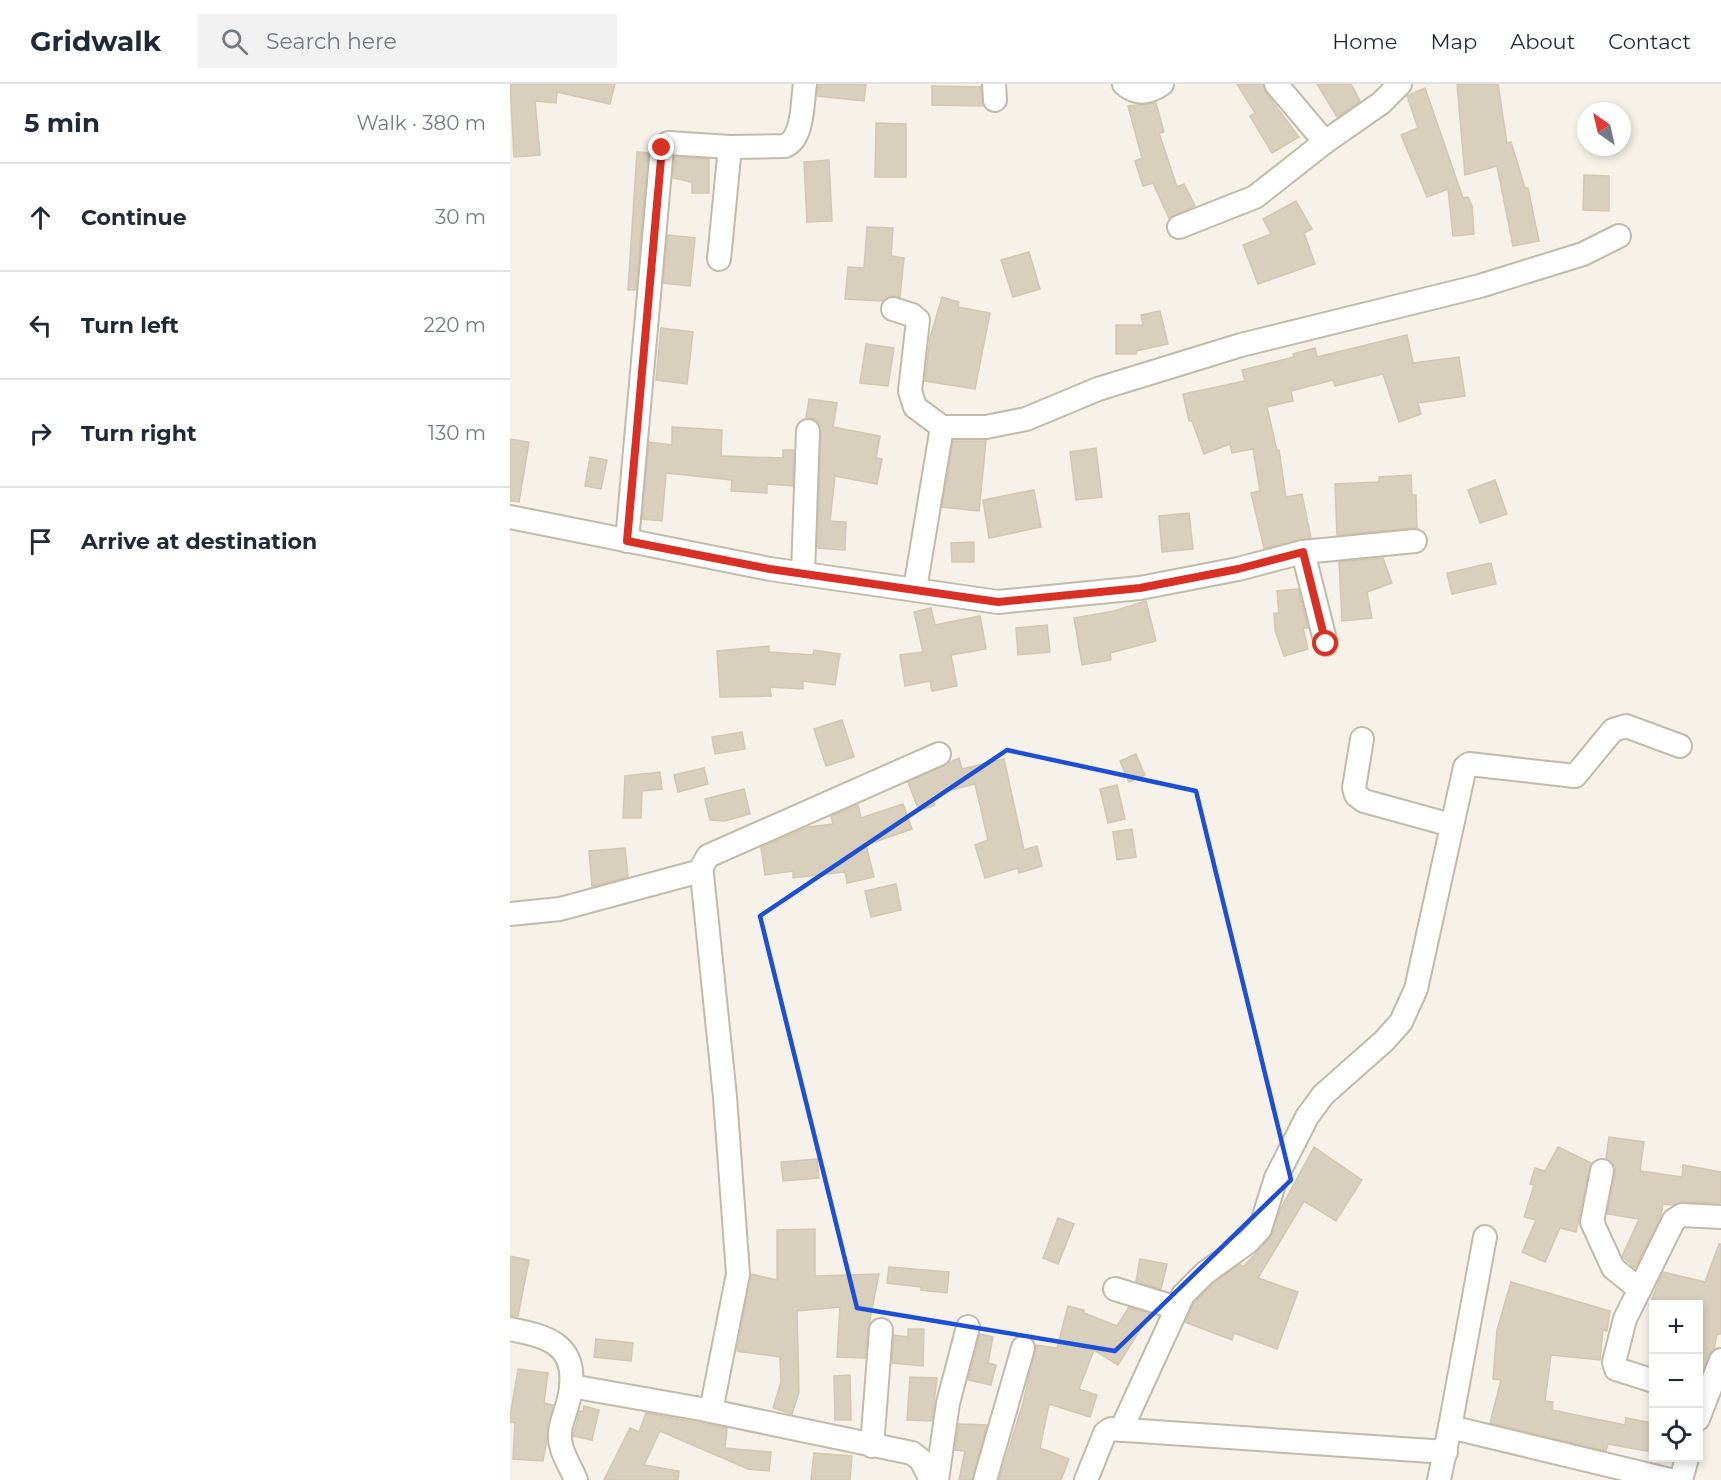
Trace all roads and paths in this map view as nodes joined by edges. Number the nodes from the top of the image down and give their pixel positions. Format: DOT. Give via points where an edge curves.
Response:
graph roads {
  1 [pos="805,84"];
  2 [pos="1124,84"];
  3 [pos="1162,84"];
  4 [pos="1276,84"];
  5 [pos="1400,84"];
  6 [pos="1325,142"];
  7 [pos="730,147"];
  8 [pos="1179,227"];
  9 [pos="1619,236"];
  10 [pos="719,259"];
  11 [pos="893,309"];
  12 [pos="942,428"];
  13 [pos="808,431"];
  14 [pos="510,517"];
  15 [pos="627,541"];
  16 [pos="1415,541"];
  17 [pos="1303,552"];
  18 [pos="803,573"];
  19 [pos="915,588"];
  20 [pos="1326,644"];
  21 [pos="1362,739"];
  22 [pos="1680,746"];
  23 [pos="939,754"];
  24 [pos="1451,825"];
  25 [pos="699,872"];
  26 [pos="510,914"];
  27 [pos="1602,1171"];
  28 [pos="1721,1217"];
  29 [pos="1485,1237"];
  30 [pos="1115,1289"];
  31 [pos="1639,1289"];
  32 [pos="1178,1308"];
  33 [pos="968,1327"];
  34 [pos="510,1329"];
  35 [pos="881,1330"];
  36 [pos="1023,1348"];
  37 [pos="1721,1360"];
  38 [pos="1649,1381"];
  39 [pos="572,1386"];
  40 [pos="1708,1398"];
  41 [pos="711,1411"];
  42 [pos="1450,1427"];
  43 [pos="1121,1430"];
  44 [pos="872,1446"];
  45 [pos="1446,1452"];
  46 [pos="1686,1462"];
  47 [pos="576,1480"];
  48 [pos="931,1480"];
  49 [pos="937,1480"];
  50 [pos="985,1480"];
  51 [pos="1086,1480"];
  52 [pos="1439,1480"];
  53 [pos="1670,1480"];
  54 [pos="1681,1480"];
  1 -- 7 [label="street" via="797,133 791,143"];
  2 -- 3 [label="street" via="1135,92 1150,92"];
  4 -- 6 [label="street"];
  5 -- 6 [label="street" via="1381,103"];
  6 -- 8 [label="street" via="1255,197"];
  7 -- 10 [label="street"];
  7 -- 15 [label="street" via="668,143 662,148"];
  9 -- 12 [label="street" via="1583,254 1480,286 1166,367 1098,389 1026,419 986,427"];
  11 -- 12 [label="street" via="918,320 911,400"];
  12 -- 19 [label="street"];
  13 -- 18 [label="street"];
  14 -- 15 [label="street"];
  15 -- 18 [label="street"];
  16 -- 17 [label="street"];
  17 -- 19 [label="street" via="1140,588 998,602"];
  17 -- 20 [label="street"];
  18 -- 19 [label="street"];
  21 -- 24 [label="street" via="1356,795 1364,801"];
  22 -- 24 [label="street" via="1626,726 1613,730 1575,776 1469,764 1462,773"];
  23 -- 25 [label="street" via="708,856"];
  24 -- 32 [label="street" via="1416,989 1401,1022 1323,1095 1307,1117 1276,1178 1260,1229 1205,1272"];
  25 -- 26 [label="street" via="560,909"];
  25 -- 41 [label="street" via="703,876 725,1097 738,1274"];
  27 -- 31 [label="street" via="1593,1222 1613,1269"];
  28 -- 31 [label="street" via="1682,1215 1674,1220"];
  29 -- 42 [label="street"];
  30 -- 32 [label="street"];
  31 -- 38 [label="street" via="1625,1319 1614,1362 1622,1373"];
  32 -- 43 [label="street"];
  33 -- 49 [label="street" via="948,1403"];
  34 -- 39 [label="street" via="555,1342 568,1359"];
  35 -- 44 [label="street"];
  36 -- 50 [label="street"];
  37 -- 40 [label="street"];
  39 -- 41 [label="street"];
  39 -- 47 [label="street" via="560,1434 565,1458"];
  41 -- 44 [label="street"];
  42 -- 45 [label="street"];
  42 -- 53 [label="street"];
  43 -- 45 [label="street"];
  43 -- 51 [label="street" via="1105,1433"];
  44 -- 48 [label="street" via="912,1454 921,1460"];
  45 -- 52 [label="street"];
  46 -- 54 [label="street"];
}
